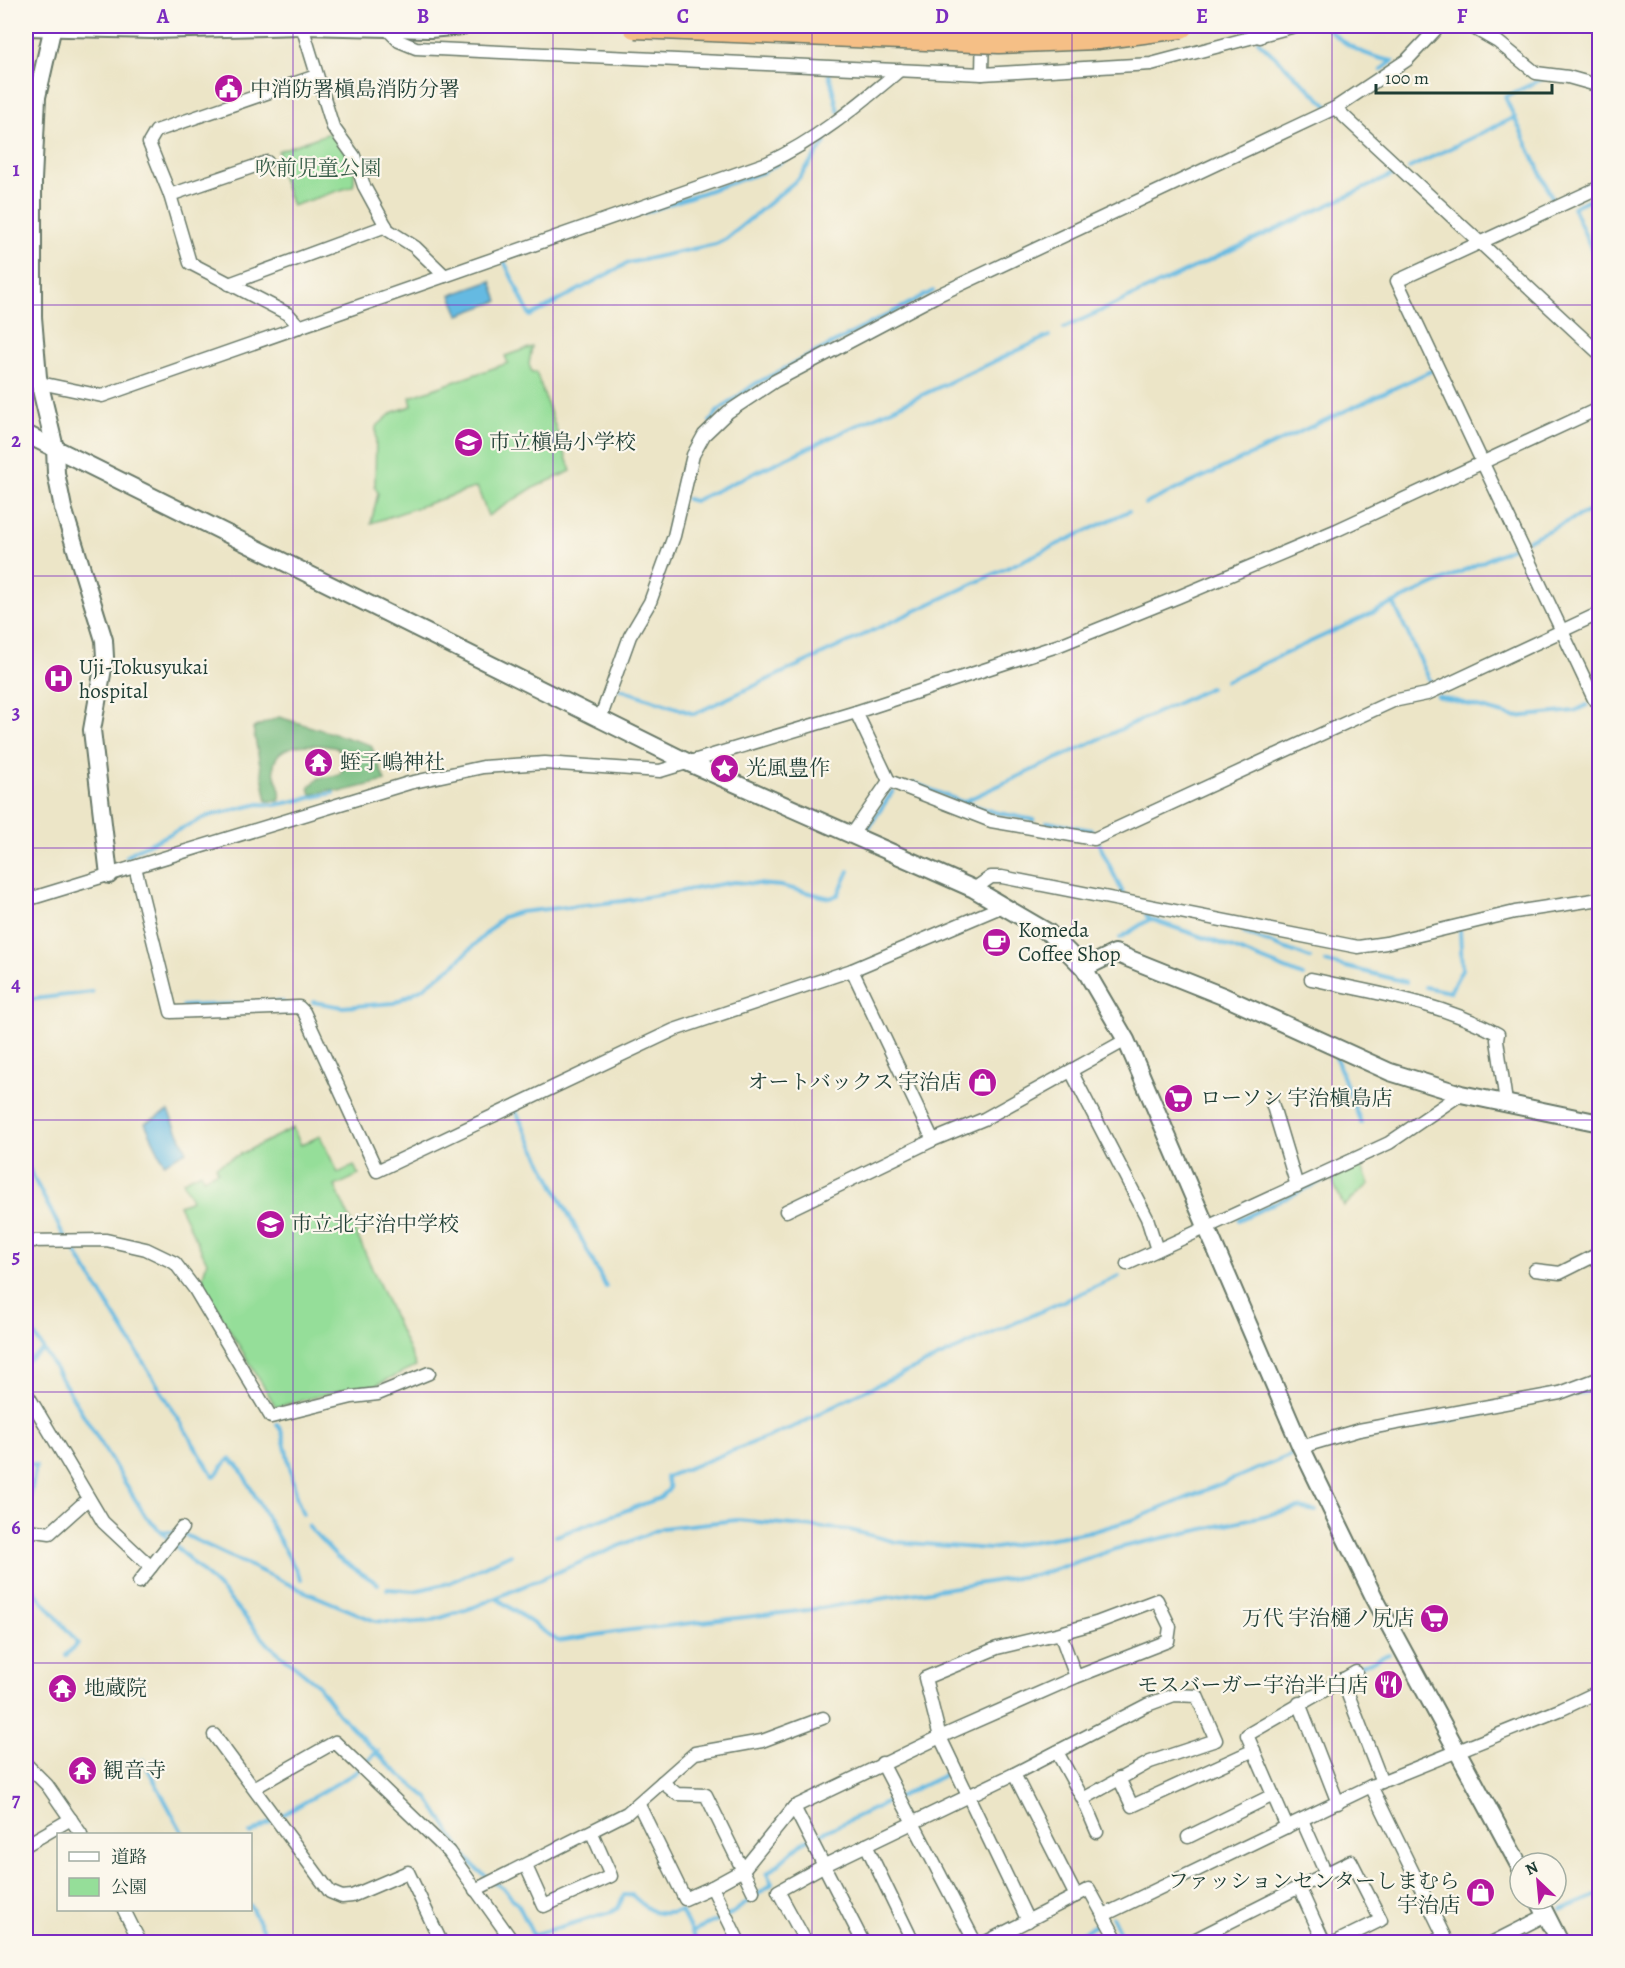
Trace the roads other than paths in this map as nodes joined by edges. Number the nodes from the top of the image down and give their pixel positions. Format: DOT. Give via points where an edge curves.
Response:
graph roads {
  1 [pos="302,26"];
  2 [pos="462,26"];
  3 [pos="635,26"];
  4 [pos="982,26"];
  5 [pos="1181,26"];
  6 [pos="1249,26"];
  7 [pos="1295,26"];
  8 [pos="1439,26"];
  9 [pos="1470,26"];
  10 [pos="26,27"];
  11 [pos="52,27"];
  12 [pos="387,27"];
  13 [pos="1260,37"];
  14 [pos="900,70"];
  15 [pos="982,74"];
  16 [pos="316,76"];
  17 [pos="1599,86"];
  18 [pos="1335,108"];
  19 [pos="267,162"];
  20 [pos="1599,188"];
  21 [pos="170,195"];
  22 [pos="386,226"];
  23 [pos="1479,243"];
  24 [pos="445,276"];
  25 [pos="229,284"];
  26 [pos="300,327"];
  27 [pos="1599,354"];
  28 [pos="40,383"];
  29 [pos="1599,408"];
  30 [pos="26,434"];
  31 [pos="55,448"];
  32 [pos="1482,464"];
  33 [pos="1599,613"];
  34 [pos="1562,631"];
  35 [pos="1599,699"];
  36 [pos="856,712"];
  37 [pos="600,719"];
  38 [pos="689,763"];
  39 [pos="889,781"];
  40 [pos="851,836"];
  41 [pos="135,867"];
  42 [pos="109,875"];
  43 [pos="974,889"];
  44 [pos="1599,899"];
  45 [pos="26,900"];
  46 [pos="1003,906"];
  47 [pos="1084,968"];
  48 [pos="852,970"];
  49 [pos="1311,979"];
  50 [pos="1126,1040"];
  51 [pos="1071,1071"];
  52 [pos="1461,1094"];
  53 [pos="1506,1102"];
  54 [pos="1272,1103"];
  55 [pos="1599,1123"];
  56 [pos="933,1140"];
  57 [pos="1297,1186"];
  58 [pos="786,1211"];
  59 [pos="1207,1228"];
  60 [pos="26,1241"];
  61 [pos="1157,1250"];
  62 [pos="1599,1253"];
  63 [pos="1127,1264"];
  64 [pos="1535,1270"];
  65 [pos="429,1373"];
  66 [pos="1599,1378"];
  67 [pos="26,1392"];
  68 [pos="1301,1447"];
  69 [pos="88,1499"];
  70 [pos="182,1528"];
  71 [pos="29,1530"];
  72 [pos="151,1567"];
  73 [pos="139,1582"];
  74 [pos="1060,1633"];
  75 [pos="1356,1672"];
  76 [pos="1076,1677"];
  77 [pos="1342,1679"];
  78 [pos="1599,1691"];
  79 [pos="1299,1703"];
  80 [pos="823,1718"];
  81 [pos="214,1735"];
  82 [pos="940,1737"];
  83 [pos="1458,1749"];
  84 [pos="1254,1750"];
  85 [pos="1057,1752"];
  86 [pos="882,1763"];
  87 [pos="26,1764"];
  88 [pos="1014,1774"];
  89 [pos="1119,1779"];
  90 [pos="662,1782"];
  91 [pos="1376,1784"];
  92 [pos="254,1788"];
  93 [pos="1273,1795"];
  94 [pos="968,1796"];
  95 [pos="1083,1798"];
  96 [pos="1338,1803"];
  97 [pos="639,1805"];
  98 [pos="794,1807"];
  99 [pos="71,1819"];
  100 [pos="1302,1820"];
  101 [pos="913,1822"];
  102 [pos="1287,1827"];
  103 [pos="1097,1832"];
  104 [pos="80,1833"];
  105 [pos="592,1833"];
  106 [pos="1188,1837"];
  107 [pos="26,1845"];
  108 [pos="866,1845"];
  109 [pos="1512,1851"];
  110 [pos="526,1866"];
  111 [pos="823,1866"];
  112 [pos="743,1870"];
  113 [pos="1326,1874"];
  114 [pos="712,1887"];
  115 [pos="1299,1887"];
  116 [pos="475,1890"];
  117 [pos="753,1891"];
  118 [pos="1076,1896"];
  119 [pos="124,1911"];
  120 [pos="1544,1911"];
  121 [pos="1546,1914"];
  122 [pos="1104,1915"];
  123 [pos="1028,1921"];
  124 [pos="1209,1938"];
  125 [pos="994,1940"];
  126 [pos="140,1942"];
  127 [pos="441,1942"];
  128 [pos="513,1942"];
  129 [pos="739,1942"];
  130 [pos="806,1942"];
  131 [pos="863,1942"];
  132 [pos="914,1942"];
  133 [pos="975,1942"];
  134 [pos="1118,1942"];
  135 [pos="1190,1942"];
  136 [pos="1324,1942"];
  137 [pos="1336,1942"];
  138 [pos="1433,1942"];
  139 [pos="1493,1942"];
  140 [pos="1560,1942"];
  1 -- 11 [label="street" via="185,30"];
  1 -- 12 [label="street"];
  1 -- 16 [label="street"];
  2 -- 12 [label="street"];
  3 -- 5 [label="highway, bridge" via="999,41 1096,37"];
  4 -- 15 [label="street"];
  6 -- 13 [label="street"];
  7 -- 13 [label="street"];
  8 -- 18 [label="street" via="1407,60"];
  9 -- 17 [label="street" via="1498,42 1536,73"];
  10 -- 11 [label="street"];
  11 -- 28 [label="street" via="37,98 33,180 33,317"];
  12 -- 14 [label="street" via="399,41 416,48"];
  13 -- 15 [label="street" via="1151,64"];
  14 -- 15 [label="street"];
  14 -- 24 [label="street" via="848,114 793,151 767,163"];
  16 -- 21 [label="street" via="156,131 149,143"];
  16 -- 22 [label="street" via="333,127 354,156 364,186"];
  18 -- 23 [label="street"];
  18 -- 37 [label="street" via="934,297 775,381 728,412 704,435 693,455 674,536 650,602 630,636"];
  19 -- 21 [label="street"];
  20 -- 23 [label="street"];
  21 -- 25 [label="street" via="190,263"];
  22 -- 24 [label="street"];
  22 -- 25 [label="street"];
  23 -- 27 [label="street"];
  23 -- 32 [label="street" via="1397,281"];
  24 -- 26 [label="street"];
  25 -- 26 [label="street" via="288,314"];
  26 -- 28 [label="street" via="102,396"];
  28 -- 31 [label="street"];
  29 -- 32 [label="street"];
  30 -- 31 [label="street"];
  31 -- 37 [label="street"];
  31 -- 42 [label="street" via="63,508 104,640 105,657 92,730"];
  32 -- 34 [label="street"];
  32 -- 36 [label="street" via="1336,530 1057,646"];
  33 -- 34 [label="street"];
  34 -- 35 [label="street" via="1594,699"];
  34 -- 39 [label="street" via="1427,694 1393,701 1094,839 991,821"];
  36 -- 38 [label="street"];
  36 -- 39 [label="street"];
  37 -- 38 [label="street"];
  38 -- 40 [label="street"];
  38 -- 41 [label="street" via="660,771 545,763 483,766 409,783"];
  39 -- 40 [label="street"];
  40 -- 43 [label="street"];
  41 -- 42 [label="street"];
  41 -- 48 [label="street" via="171,1012 299,1007 378,1171 674,1030"];
  42 -- 45 [label="street"];
  43 -- 44 [label="street" via="990,877 1002,877 1358,947 1386,944 1515,912"];
  43 -- 46 [label="street"];
  46 -- 47 [label="street" via="1048,933"];
  46 -- 48 [label="street"];
  47 -- 50 [label="street"];
  47 -- 52 [label="street" via="1115,953 1225,997 1390,1072"];
  48 -- 56 [label="street"];
  49 -- 53 [label="street" via="1427,1004 1461,1015 1498,1034"];
  50 -- 51 [label="street"];
  50 -- 59 [label="street"];
  51 -- 56 [label="street" via="984,1119"];
  51 -- 61 [label="street" via="1147,1218"];
  52 -- 53 [label="street"];
  52 -- 57 [label="street" via="1389,1143"];
  53 -- 55 [label="street"];
  54 -- 57 [label="street"];
  56 -- 58 [label="street"];
  57 -- 59 [label="street"];
  59 -- 61 [label="street"];
  59 -- 68 [label="street"];
  60 -- 65 [label="street" via="106,1240 146,1249 175,1263 271,1417 378,1394"];
  61 -- 63 [label="street"];
  62 -- 64 [label="street" via="1560,1273"];
  66 -- 68 [label="street" via="1560,1394 1359,1430"];
  67 -- 69 [label="street"];
  68 -- 83 [label="street" via="1374,1597"];
  69 -- 71 [label="street" via="50,1533"];
  69 -- 72 [label="street" via="103,1522"];
  70 -- 72 [label="street"];
  72 -- 73 [label="street"];
  74 -- 76 [label="street"];
  74 -- 76 [label="street" via="1157,1600 1170,1627 1168,1641"];
  74 -- 82 [label="street" via="997,1648 925,1678"];
  75 -- 77 [label="street"];
  76 -- 82 [label="street"];
  77 -- 79 [label="street"];
  77 -- 91 [label="street"];
  78 -- 83 [label="street"];
  79 -- 84 [label="street" via="1247,1735"];
  79 -- 96 [label="street"];
  80 -- 90 [label="street" via="762,1742 695,1753"];
  81 -- 92 [label="street"];
  82 -- 86 [label="street"];
  82 -- 94 [label="street"];
  83 -- 91 [label="street"];
  83 -- 109 [label="street"];
  84 -- 89 [label="street" via="1131,1806"];
  84 -- 93 [label="street"];
  85 -- 88 [label="street"];
  85 -- 89 [label="street" via="1147,1705 1174,1695 1197,1696 1216,1740 1150,1762"];
  85 -- 95 [label="street"];
  86 -- 98 [label="street"];
  86 -- 101 [label="street"];
  87 -- 99 [label="street"];
  88 -- 94 [label="street"];
  88 -- 118 [label="street"];
  89 -- 95 [label="street"];
  90 -- 97 [label="street"];
  90 -- 112 [label="street" via="677,1794 706,1795"];
  91 -- 96 [label="street"];
  91 -- 138 [label="street" via="1444,1936"];
  92 -- 116 [label="street" via="335,1742 449,1852"];
  92 -- 127 [label="street" via="330,1893 352,1896 408,1872"];
  93 -- 102 [label="street"];
  93 -- 106 [label="street"];
  94 -- 101 [label="street"];
  94 -- 123 [label="street"];
  95 -- 103 [label="street"];
  96 -- 100 [label="street"];
  97 -- 105 [label="street"];
  97 -- 114 [label="street" via="685,1899"];
  98 -- 111 [label="street"];
  98 -- 112 [label="street"];
  99 -- 104 [label="street"];
  99 -- 107 [label="street"];
  100 -- 102 [label="street"];
  100 -- 113 [label="street"];
  101 -- 108 [label="street"];
  101 -- 133 [label="street"];
  102 -- 122 [label="street"];
  105 -- 110 [label="street"];
  105 -- 110 [label="street" via="611,1876 544,1906"];
  108 -- 111 [label="street"];
  108 -- 132 [label="street"];
  110 -- 116 [label="street"];
  111 -- 130 [label="street" via="778,1891"];
  111 -- 131 [label="street"];
  112 -- 114 [label="street"];
  112 -- 117 [label="street"];
  113 -- 115 [label="street"];
  113 -- 137 [label="street" via="1352,1861 1381,1920"];
  114 -- 129 [label="street"];
  115 -- 124 [label="street"];
  115 -- 136 [label="street"];
  116 -- 128 [label="street"];
  118 -- 122 [label="street" via="1089,1888"];
  118 -- 123 [label="street"];
  119 -- 126 [label="street"];
  120 -- 121 [label="street"];
  121 -- 139 [label="street"];
  121 -- 140 [label="street"];
  122 -- 134 [label="street"];
  123 -- 125 [label="street"];
  124 -- 135 [label="street"];
}
